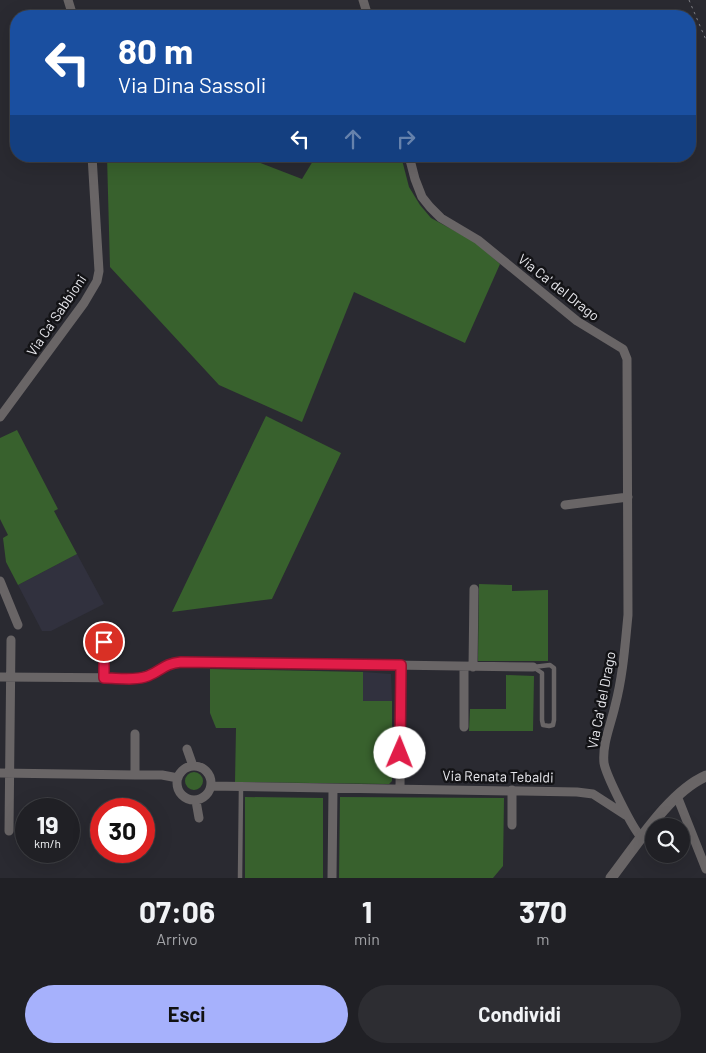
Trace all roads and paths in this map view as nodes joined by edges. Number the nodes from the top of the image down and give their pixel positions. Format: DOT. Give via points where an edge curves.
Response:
graph roads {
  1 [pos="696,16"];
  2 [pos="706,40"];
  3 [pos="92,162"];
  4 [pos="411,162"];
  5 [pos="0,417"];
  6 [pos="628,497"];
  7 [pos="565,505"];
  8 [pos="0,581"];
  9 [pos="474,589"];
  10 [pos="18,625"];
  11 [pos="12,640"];
  12 [pos="104,642"];
  13 [pos="401,665"];
  14 [pos="468,667"];
  15 [pos="532,667"];
  16 [pos="0,677"];
  17 [pos="11,677"];
  18 [pos="104,678"];
  19 [pos="464,727"];
  20 [pos="135,734"];
  21 [pos="187,748"];
  22 [pos="193,766"];
  23 [pos="0,773"];
  24 [pos="10,773"];
  25 [pos="135,775"];
  26 [pos="706,776"];
  27 [pos="178,778"];
  28 [pos="211,786"];
  29 [pos="241,788"];
  30 [pos="333,788"];
  31 [pos="400,789"];
  32 [pos="512,790"];
  33 [pos="677,796"];
  34 [pos="196,800"];
  35 [pos="627,816"];
  36 [pos="199,818"];
  37 [pos="512,826"];
  38 [pos="9,831"];
  39 [pos="642,838"];
  40 [pos="706,869"];
  41 [pos="240,878"];
  42 [pos="332,878"];
  43 [pos="611,878"];
  1 -- 2 [label="path"];
  3 -- 5 [label="street, Via Ca' Sabbioni" via="97,282"];
  4 -- 6 [label="street, Via Ca' del Drago" via="422,196 441,218 478,240 577,321 623,349 627,359"];
  6 -- 7 [label="street"];
  6 -- 35 [label="street, Via Ca' del Drago" via="628,615 624,656 604,762"];
  8 -- 10 [label="street"];
  9 -- 14 [label="street"];
  11 -- 17 [label="street"];
  12 -- 18 [label="street"];
  13 -- 14 [label="street"];
  13 -- 18 [label="street" via="181,662 166,665 147,677"];
  13 -- 31 [label="street"];
  14 -- 15 [label="street"];
  14 -- 19 [label="street"];
  15 -- 15 [label="lane" via="542,673 542,720 543,725 548,726 554,720 554,668 550,665"];
  16 -- 17 [label="street"];
  17 -- 18 [label="street"];
  17 -- 24 [label="street"];
  20 -- 25 [label="street"];
  21 -- 22 [label="street"];
  22 -- 27 [label="street" via="183,770"];
  22 -- 28 [label="street" via="205,769"];
  23 -- 24 [label="street"];
  24 -- 25 [label="street"];
  24 -- 38 [label="street"];
  25 -- 27 [label="street"];
  26 -- 33 [label="street"];
  27 -- 34 [label="street" via="177,785 183,797"];
  28 -- 29 [label="street, Via Renata Tebaldi"];
  28 -- 34 [label="street" via="203,798"];
  29 -- 30 [label="street, Via Renata Tebaldi"];
  29 -- 41 [label="lane"];
  30 -- 31 [label="street, Via Renata Tebaldi"];
  30 -- 42 [label="street"];
  31 -- 32 [label="street, Via Renata Tebaldi"];
  32 -- 35 [label="street, Via Renata Tebaldi" via="592,794"];
  32 -- 37 [label="street"];
  33 -- 39 [label="street"];
  33 -- 40 [label="street"];
  34 -- 36 [label="street"];
  35 -- 39 [label="street, Via Ca' del Drago" via="636,834"];
  39 -- 43 [label="street"];
}
